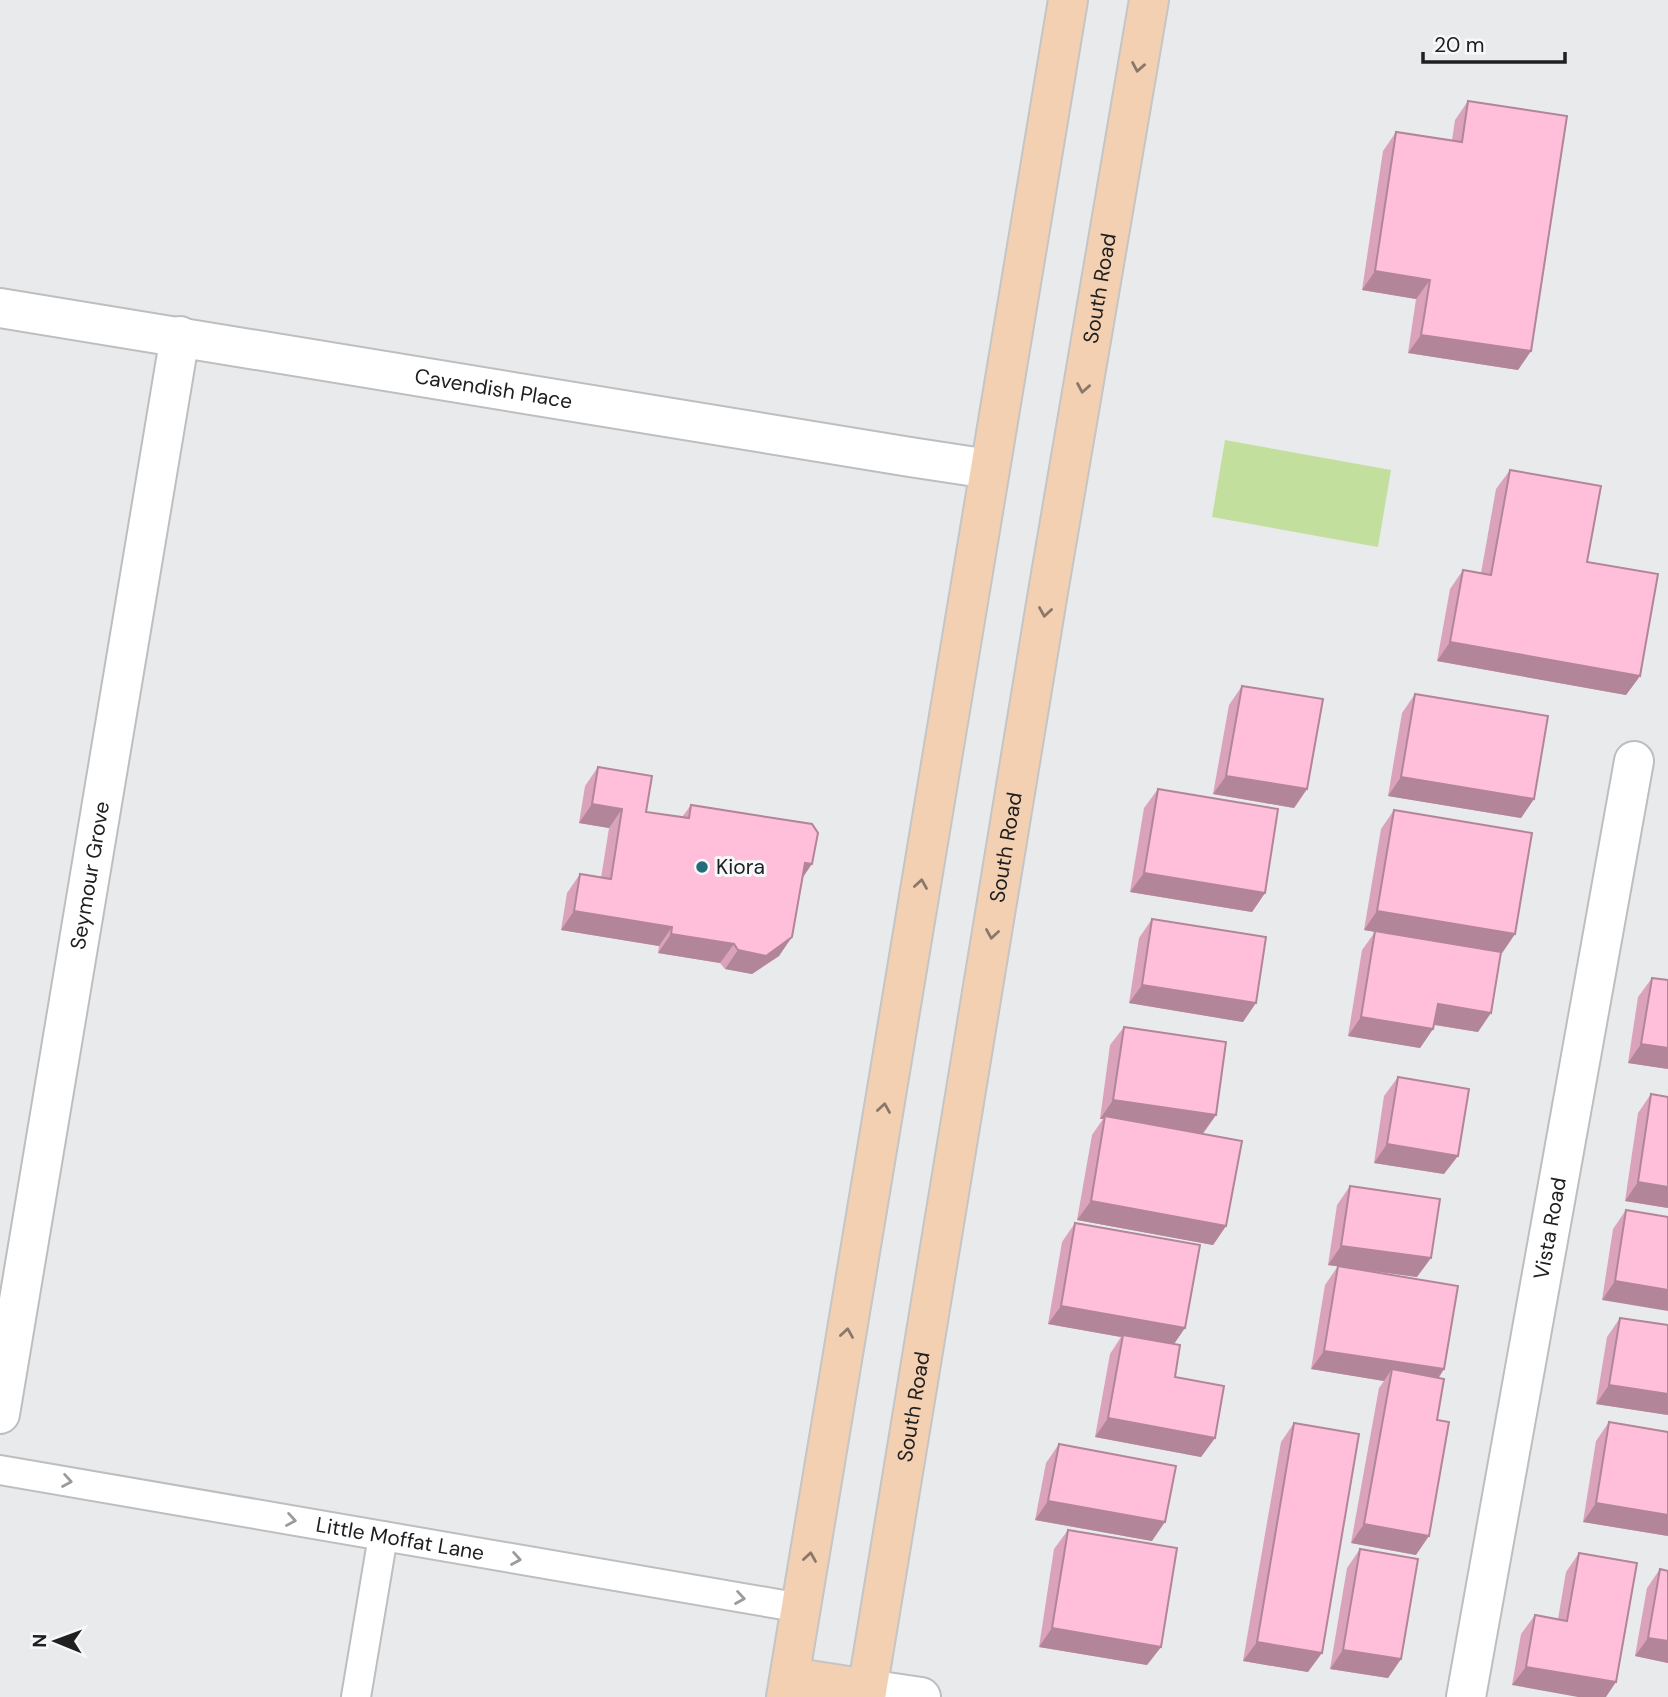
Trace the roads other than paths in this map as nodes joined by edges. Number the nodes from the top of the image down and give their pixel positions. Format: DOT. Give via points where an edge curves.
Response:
graph roads {
  1 [pos="1068,0"];
  2 [pos="1149,0"];
  3 [pos="0,308"];
  4 [pos="180,336"];
  5 [pos="989,469"];
  6 [pos="1634,761"];
  7 [pos="0,1414"];
  8 [pos="0,1470"];
  9 [pos="383,1536"];
  10 [pos="801,1608"];
  11 [pos="788,1687"];
  12 [pos="867,1693"];
  13 [pos="356,1697"];
  14 [pos="921,1697"];
  15 [pos="1466,1697"];
  1 -- 5 [label="main road"];
  2 -- 12 [label="main road, South Road, one-way"];
  3 -- 4 [label="street, Cavendish Place"];
  4 -- 5 [label="street, Cavendish Place"];
  4 -- 7 [label="street, Seymour Grove"];
  10 -- 5 [label="main road, one-way"];
  6 -- 15 [label="street, Vista Road"];
  8 -- 9 [label="lane, Little Moffat Lane, one-way"];
  9 -- 10 [label="lane, Little Moffat Lane, one-way"];
  9 -- 13 [label="lane"];
  10 -- 11 [label="main road"];
  11 -- 12 [label="main road"];
  12 -- 14 [label="street"];
}
